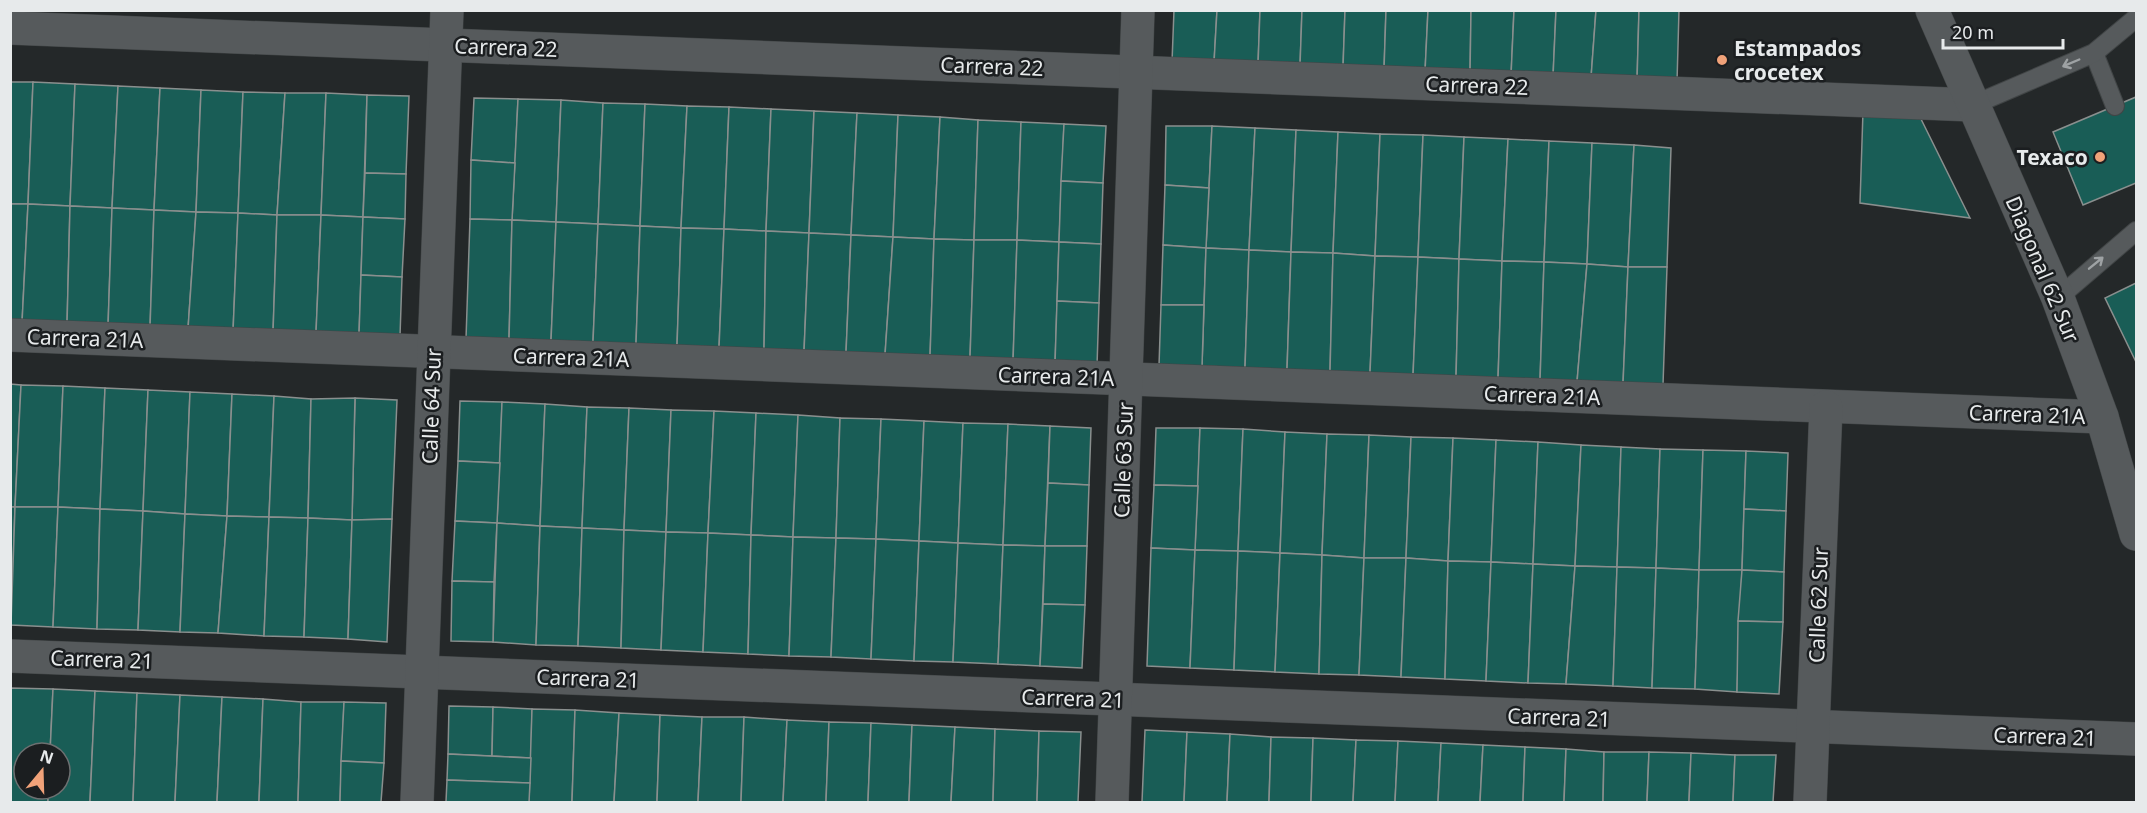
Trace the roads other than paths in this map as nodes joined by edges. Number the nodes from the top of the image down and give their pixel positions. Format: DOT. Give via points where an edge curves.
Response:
graph roads {
  1 [pos="447,10"];
  2 [pos="1138,10"];
  3 [pos="1932,10"];
  4 [pos="2136,18"];
  5 [pos="10,28"];
  6 [pos="445,45"];
  7 [pos="2094,54"];
  8 [pos="1136,72"];
  9 [pos="1973,105"];
  10 [pos="2115,106"];
  11 [pos="2136,231"];
  12 [pos="2058,298"];
  13 [pos="10,335"];
  14 [pos="433,352"];
  15 [pos="1125,379"];
  16 [pos="1826,406"];
  17 [pos="2102,417"];
  18 [pos="2136,534"];
  19 [pos="10,656"];
  20 [pos="423,672"];
  21 [pos="1117,699"];
  22 [pos="1813,726"];
  23 [pos="2136,739"];
  24 [pos="417,802"];
  25 [pos="1112,802"];
  26 [pos="1810,802"];
  1 -- 6 [label="street, Calle 64 Sur"];
  2 -- 8 [label="street, Calle 63 Sur"];
  3 -- 9 [label="street, Diagonal 62 Sur"];
  4 -- 7 [label="lane"];
  5 -- 6 [label="street, Carrera 22"];
  6 -- 8 [label="street, Carrera 22"];
  6 -- 14 [label="street, Calle 64 Sur"];
  7 -- 9 [label="lane, one-way"];
  7 -- 10 [label="lane"];
  8 -- 9 [label="street, Carrera 22"];
  8 -- 15 [label="street, Calle 63 Sur"];
  9 -- 12 [label="street, Diagonal 62 Sur"];
  12 -- 11 [label="lane, one-way"];
  12 -- 17 [label="street, Diagonal 62 Sur"];
  13 -- 14 [label="street, Carrera 21A"];
  14 -- 15 [label="street, Carrera 21A"];
  14 -- 20 [label="street, Calle 64 Sur"];
  15 -- 16 [label="street, Carrera 21A"];
  15 -- 21 [label="street, Calle 63 Sur"];
  16 -- 17 [label="street, Carrera 21A"];
  16 -- 22 [label="street, Calle 62 Sur"];
  17 -- 18 [label="street, Diagonal 62 Sur"];
  19 -- 20 [label="street, Carrera 21"];
  20 -- 21 [label="street, Carrera 21"];
  20 -- 24 [label="street, Calle 64 Sur"];
  21 -- 22 [label="street, Carrera 21"];
  21 -- 25 [label="street, Calle 63 Sur"];
  22 -- 23 [label="street, Carrera 21"];
  22 -- 26 [label="street, Calle 62 Sur"];
}
